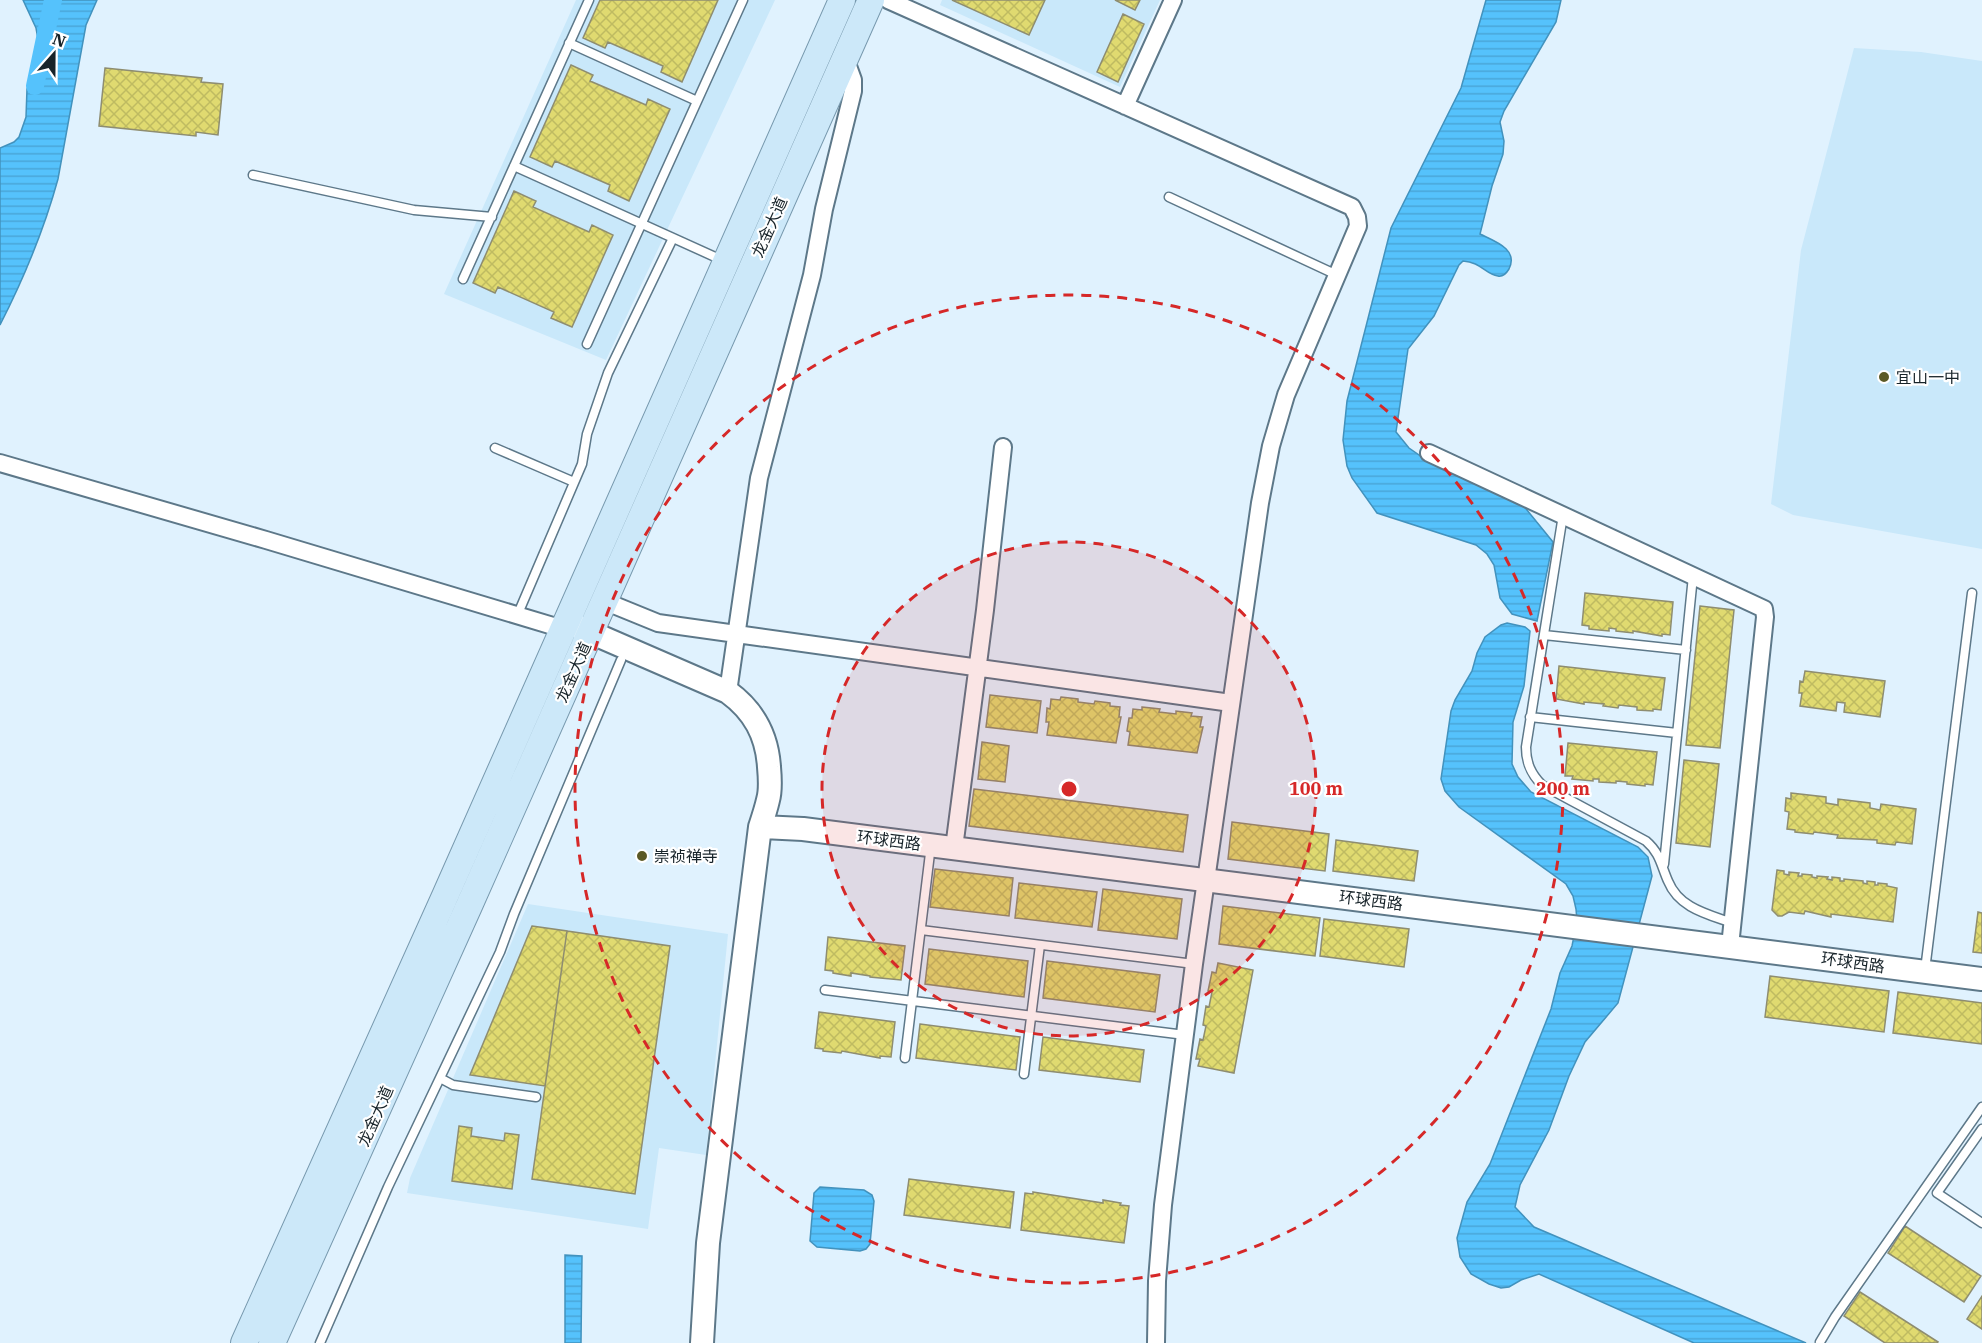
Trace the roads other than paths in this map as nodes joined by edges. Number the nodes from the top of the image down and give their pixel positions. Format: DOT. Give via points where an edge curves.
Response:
graph roads {
  1 [pos="589,0"];
  2 [pos="743,0"];
  3 [pos="842,0"];
  4 [pos="871,0"];
  5 [pos="888,0"];
  6 [pos="1173,0"];
  7 [pos="913,5"];
  8 [pos="569,43"];
  9 [pos="845,58"];
  10 [pos="697,101"];
  11 [pos="1125,106"];
  12 [pos="514,166"];
  13 [pos="253,174"];
  14 [pos="1169,197"];
  15 [pos="492,217"];
  16 [pos="642,224"];
  17 [pos="673,238"];
  18 [pos="725,262"];
  19 [pos="1337,275"];
  20 [pos="464,279"];
  21 [pos="587,344"];
  22 [pos="1003,447"];
  23 [pos="495,448"];
  24 [pos="1429,453"];
  25 [pos="0,463"];
  26 [pos="574,482"];
  27 [pos="1563,514"];
  28 [pos="1693,575"];
  29 [pos="1972,593"];
  30 [pos="604,601"];
  31 [pos="517,616"];
  32 [pos="563,628"];
  33 [pos="737,634"];
  34 [pos="1544,635"];
  35 [pos="587,638"];
  36 [pos="1686,650"];
  37 [pos="621,660"];
  38 [pos="978,668"];
  39 [pos="728,692"];
  40 [pos="1231,703"];
  41 [pos="1530,717"];
  42 [pos="1677,733"];
  43 [pos="760,827"];
  44 [pos="931,845"];
  45 [pos="954,848"];
  46 [pos="1664,867"];
  47 [pos="1206,879"];
  48 [pos="1732,923"];
  49 [pos="921,930"];
  50 [pos="1040,945"];
  51 [pos="1730,946"];
  52 [pos="1194,964"];
  53 [pos="1925,971"];
  54 [pos="1982,979"];
  55 [pos="825,990"];
  56 [pos="912,1001"];
  57 [pos="1031,1016"];
  58 [pos="1185,1035"];
  59 [pos="905,1058"];
  60 [pos="1024,1074"];
  61 [pos="440,1078"];
  62 [pos="536,1097"];
  63 [pos="1982,1107"];
  64 [pos="1982,1129"];
  65 [pos="1982,1223"];
  66 [pos="1820,1342"];
  67 [pos="244,1343"];
  68 [pos="272,1343"];
  69 [pos="320,1343"];
  70 [pos="702,1343"];
  71 [pos="1156,1343"];
  1 -- 8 [label="lane"];
  2 -- 10 [label="lane"];
  3 -- 18 [label="main road, 龙金大道"];
  4 -- 9 [label="main road, 龙金大道"];
  5 -- 7 [label="street"];
  6 -- 11 [label="street"];
  7 -- 11 [label="street"];
  8 -- 10 [label="lane"];
  8 -- 12 [label="lane"];
  9 -- 30 [label="main road, 龙金大道"];
  9 -- 33 [label="street" via="854,91 812,275 759,478"];
  10 -- 16 [label="lane"];
  11 -- 19 [label="street" via="1352,207 1358,226"];
  12 -- 15 [label="lane"];
  12 -- 16 [label="lane"];
  13 -- 15 [label="lane" via="414,210"];
  14 -- 19 [label="lane"];
  15 -- 20 [label="lane"];
  16 -- 17 [label="lane"];
  16 -- 21 [label="lane"];
  17 -- 18 [label="lane"];
  17 -- 26 [label="lane" via="608,373"];
  18 -- 32 [label="main road, 龙金大道"];
  19 -- 40 [label="street" via="1296,371 1271,446"];
  22 -- 38 [label="street"];
  23 -- 26 [label="lane"];
  24 -- 27 [label="street"];
  25 -- 31 [label="street"];
  26 -- 31 [label="lane"];
  27 -- 28 [label="street"];
  27 -- 34 [label="lane"];
  28 -- 36 [label="lane"];
  28 -- 48 [label="street" via="1764,609 1765,617"];
  29 -- 53 [label="lane"];
  30 -- 33 [label="street" via="658,623"];
  30 -- 35 [label="main road, 龙金大道"];
  31 -- 32 [label="street"];
  32 -- 35 [label="street"];
  32 -- 67 [label="main road, 龙金大道"];
  33 -- 38 [label="street"];
  33 -- 39 [label="street"];
  34 -- 36 [label="lane"];
  34 -- 41 [label="lane"];
  35 -- 37 [label="street"];
  35 -- 39 [label="street"];
  35 -- 68 [label="main road, 龙金大道"];
  36 -- 42 [label="lane"];
  37 -- 43 [label="street" via="721,704 740,721 753,749"];
  37 -- 61 [label="lane" via="500,952"];
  38 -- 40 [label="street"];
  38 -- 45 [label="street"];
  39 -- 43 [label="street" via="751,713 766,746 769,798"];
  40 -- 47 [label="street"];
  41 -- 42 [label="lane"];
  41 -- 46 [label="lane" via="1527,763 1542,785 1646,841"];
  42 -- 46 [label="lane"];
  43 -- 44 [label="street, 环球西路"];
  43 -- 70 [label="street" via="708,1243"];
  44 -- 45 [label="street, 环球西路"];
  44 -- 49 [label="lane"];
  45 -- 47 [label="street, 环球西路"];
  46 -- 48 [label="lane" via="1670,887 1682,902"];
  47 -- 51 [label="street, 环球西路"];
  47 -- 52 [label="street"];
  48 -- 51 [label="street"];
  49 -- 50 [label="lane"];
  49 -- 56 [label="lane"];
  50 -- 52 [label="lane"];
  50 -- 57 [label="lane"];
  51 -- 53 [label="street, 环球西路"];
  52 -- 58 [label="street"];
  53 -- 54 [label="street, 环球西路"];
  55 -- 56 [label="lane"];
  56 -- 57 [label="lane"];
  56 -- 59 [label="lane"];
  57 -- 58 [label="lane"];
  57 -- 60 [label="lane"];
  58 -- 71 [label="street" via="1159,1243"];
  61 -- 62 [label="lane" via="453,1085"];
  61 -- 69 [label="lane"];
  63 -- 66 [label="lane"];
  64 -- 65 [label="lane" via="1937,1193"];
}
